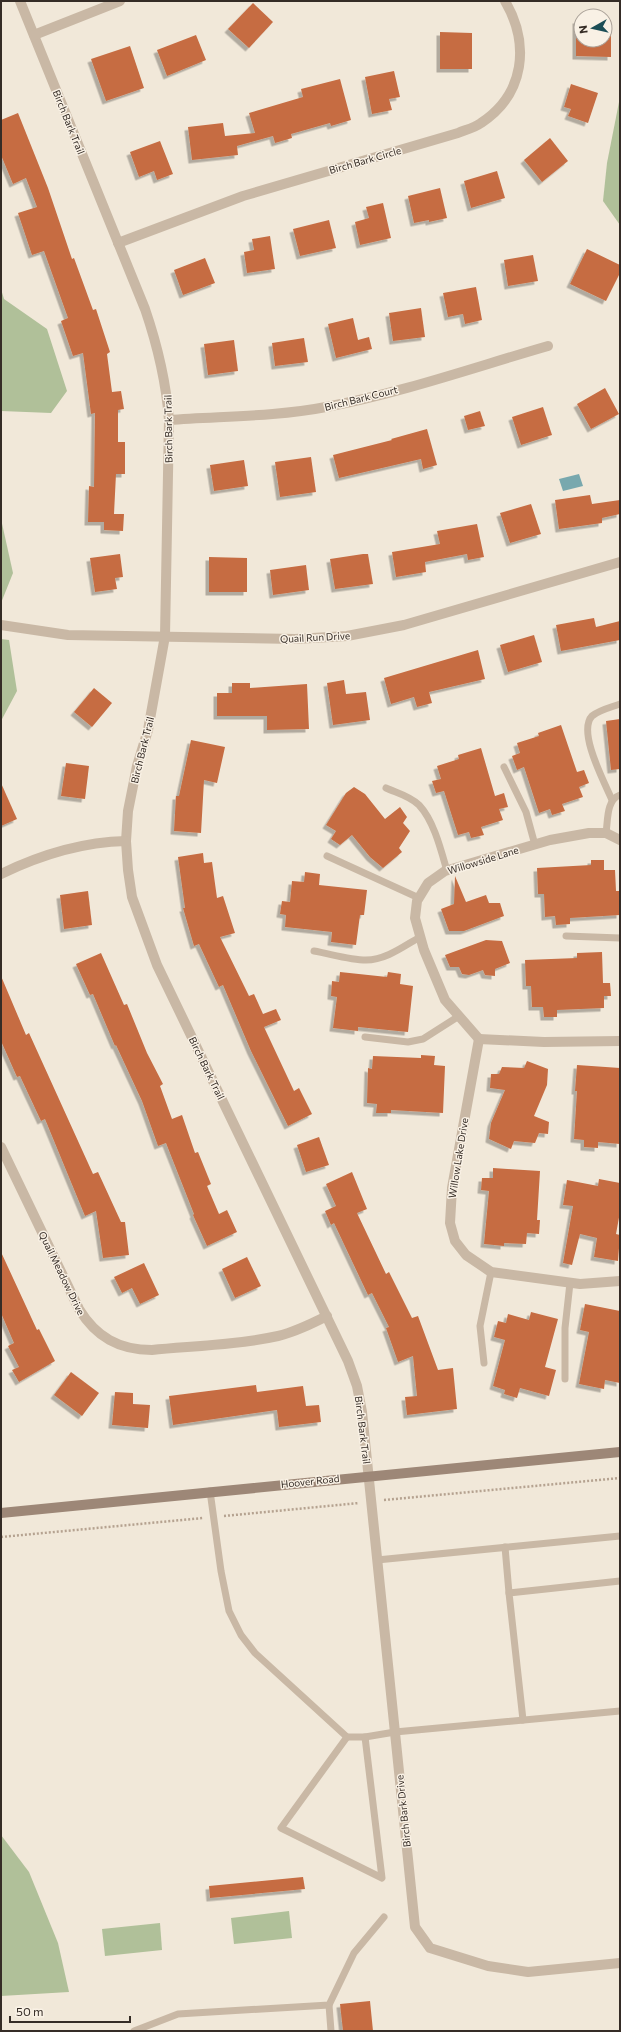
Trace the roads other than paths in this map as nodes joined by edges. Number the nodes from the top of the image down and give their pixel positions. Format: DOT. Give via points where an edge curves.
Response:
graph roads {
  1 [pos="20,1"];
  2 [pos="120,1"];
  3 [pos="505,1"];
  4 [pos="34,35"];
  5 [pos="118,243"];
  6 [pos="548,346"];
  7 [pos="170,420"];
  8 [pos="620,562"];
  9 [pos="1,625"];
  10 [pos="166,636"];
  11 [pos="620,704"];
  12 [pos="504,767"];
  13 [pos="386,788"];
  14 [pos="620,795"];
  15 [pos="612,800"];
  16 [pos="606,834"];
  17 [pos="620,840"];
  18 [pos="126,841"];
  19 [pos="536,845"];
  20 [pos="327,856"];
  21 [pos="447,871"];
  22 [pos="1,874"];
  23 [pos="418,898"];
  24 [pos="566,936"];
  25 [pos="420,937"];
  26 [pos="620,938"];
  27 [pos="314,951"];
  28 [pos="459,1016"];
  29 [pos="365,1038"];
  30 [pos="479,1039"];
  31 [pos="620,1041"];
  32 [pos="1,1147"];
  33 [pos="491,1272"];
  34 [pos="620,1282"];
  35 [pos="570,1283"];
  36 [pos="327,1316"];
  37 [pos="484,1363"];
  38 [pos="565,1379"];
  39 [pos="620,1452"];
  40 [pos="368,1476"];
  41 [pos="210,1492"];
  42 [pos="1,1513"];
  43 [pos="620,1536"];
  44 [pos="505,1547"];
  45 [pos="377,1560"];
  46 [pos="620,1581"];
  47 [pos="509,1593"];
  48 [pos="620,1711"];
  49 [pos="522,1720"];
  50 [pos="395,1732"];
  51 [pos="347,1737"];
  52 [pos="365,1737"];
  53 [pos="384,1917"];
  54 [pos="620,1963"];
  55 [pos="328,2005"];
  56 [pos="134,2031"];
  57 [pos="330,2031"];
  1 -- 4 [label="street, Birch Bark Trail"];
  2 -- 4 [label="street"];
  3 -- 5 [label="street, Birch Bark Circle" via="515,18 520,42 520,64 512,88 500,108 480,124 458,133 243,196"];
  4 -- 5 [label="street, Birch Bark Trail"];
  5 -- 7 [label="street, Birch Bark Trail" via="158,346"];
  6 -- 7 [label="street, Birch Bark Court" via="325,408"];
  7 -- 10 [label="street, Birch Bark Trail"];
  8 -- 10 [label="street, Quail Run Drive" via="404,625 347,636 296,639"];
  9 -- 10 [label="street, Quail Run Drive" via="68,635"];
  10 -- 18 [label="street, Birch Bark Trail" via="148,730 137,766 128,811"];
  11 -- 15 [label="lane" via="592,717 588,725 589,744"];
  12 -- 19 [label="lane" via="526,812"];
  13 -- 21 [label="lane" via="408,797 420,806 435,831"];
  14 -- 15 [label="lane"];
  15 -- 16 [label="lane"];
  16 -- 17 [label="street, Willowside Lane"];
  16 -- 19 [label="street, Willowside Lane" via="590,834"];
  18 -- 22 [label="street" via="100,842 30,860"];
  18 -- 36 [label="street, Birch Bark Trail" via="132,897 158,965"];
  19 -- 21 [label="street, Willowside Lane"];
  20 -- 23 [label="lane"];
  21 -- 23 [label="street, Willowside Lane" via="428,883"];
  23 -- 25 [label="street, Willowside Lane" via="415,918"];
  24 -- 26 [label="lane"];
  25 -- 27 [label="lane" via="395,952 366,960"];
  25 -- 28 [label="street, Willowside Lane" via="445,1000"];
  28 -- 29 [label="lane" via="424,1039 408,1042"];
  28 -- 30 [label="street, Willowside Lane"];
  30 -- 31 [label="street" via="544,1042"];
  30 -- 33 [label="street, Willow Lake Drive" via="452,1188 450,1223 455,1241 466,1255"];
  32 -- 36 [label="street, Quail Meadow Drive" via="79,1309 87,1322 110,1342 137,1350 152,1350 257,1340 279,1336"];
  33 -- 35 [label="street, Willow Lake Drive"];
  33 -- 37 [label="lane" via="480,1326"];
  34 -- 35 [label="street, Willow Lake Drive"];
  35 -- 38 [label="lane" via="565,1328"];
  36 -- 40 [label="street, Birch Bark Trail" via="357,1386"];
  39 -- 40 [label="main road, Hoover Road"];
  40 -- 41 [label="main road, Hoover Road"];
  40 -- 45 [label="street, Birch Bark Drive"];
  41 -- 42 [label="main road, Hoover Road"];
  41 -- 51 [label="lane" via="229,1611 241,1635 255,1653"];
  43 -- 44 [label="lane"];
  44 -- 45 [label="lane"];
  44 -- 47 [label="lane"];
  45 -- 50 [label="street, Birch Bark Drive"];
  46 -- 47 [label="lane"];
  47 -- 49 [label="lane"];
  48 -- 49 [label="lane"];
  49 -- 50 [label="lane"];
  50 -- 52 [label="lane"];
  50 -- 54 [label="street, Birch Bark Drive" via="415,1927 430,1948 488,1966 528,1972"];
  51 -- 52 [label="lane"];
  51 -- 52 [label="lane" via="281,1828 382,1878"];
  53 -- 55 [label="lane" via="354,1953"];
  55 -- 56 [label="lane" via="178,2014"];
  55 -- 57 [label="lane"];
}
